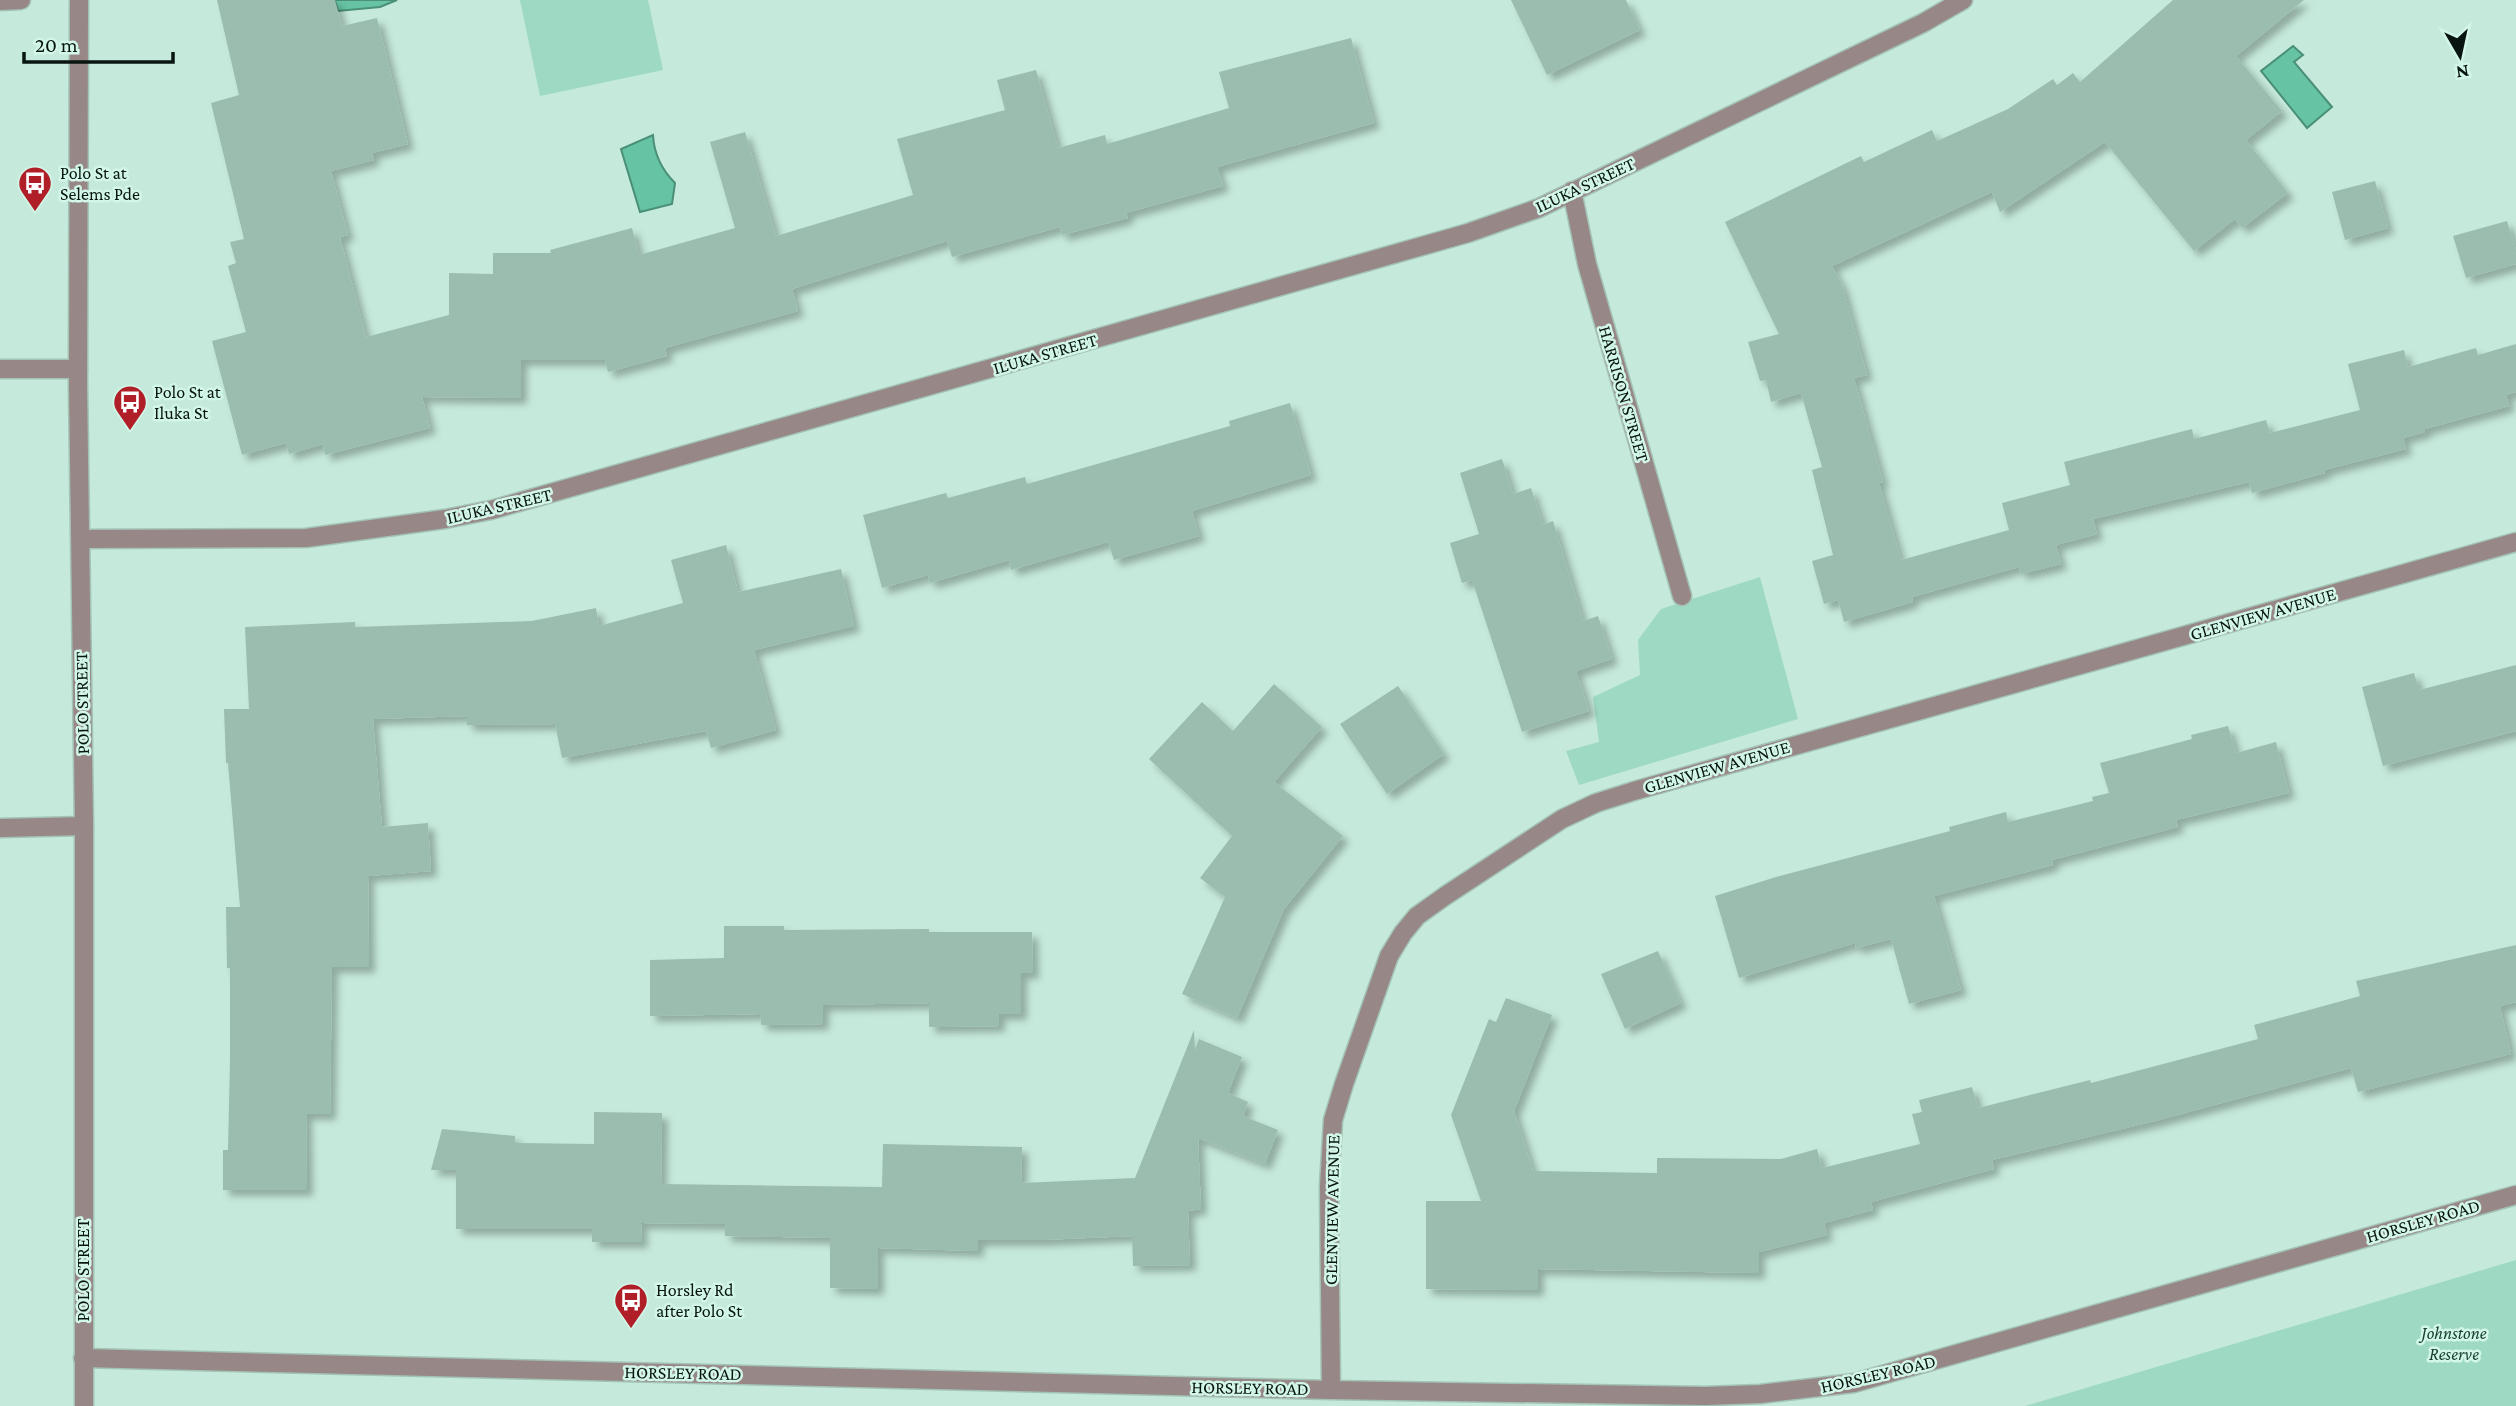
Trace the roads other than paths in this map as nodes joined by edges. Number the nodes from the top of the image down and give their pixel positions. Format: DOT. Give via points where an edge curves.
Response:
graph roads {
  1 [pos="21,0"];
  2 [pos="79,0"];
  3 [pos="1963,0"];
  4 [pos="0,1"];
  5 [pos="1572,191"];
  6 [pos="0,369"];
  7 [pos="78,369"];
  8 [pos="81,539"];
  9 [pos="2516,542"];
  10 [pos="1682,596"];
  11 [pos="84,826"];
  12 [pos="0,828"];
  13 [pos="2516,1195"];
  14 [pos="83,1358"];
  15 [pos="1331,1390"];
  16 [pos="84,1406"];
  1 -- 4 [label="street"];
  2 -- 7 [label="street, POLO STREET"];
  3 -- 5 [label="street, ILUKA STREET"];
  5 -- 8 [label="street, ILUKA STREET" via="1468,233 491,510 306,538"];
  5 -- 10 [label="street, HARRISON STREET" via="1587,264"];
  6 -- 7 [label="street"];
  7 -- 8 [label="street, POLO STREET"];
  8 -- 11 [label="street, POLO STREET"];
  9 -- 15 [label="street, GLENVIEW AVENUE" via="1634,790 1562,819 1417,916 1390,956 1333,1120 1329,1186"];
  11 -- 12 [label="street"];
  11 -- 14 [label="street, POLO STREET"];
  13 -- 15 [label="street, HORSLEY ROAD" via="1854,1383 1705,1396"];
  14 -- 15 [label="street, HORSLEY ROAD"];
  14 -- 16 [label="street, POLO STREET"];
}
